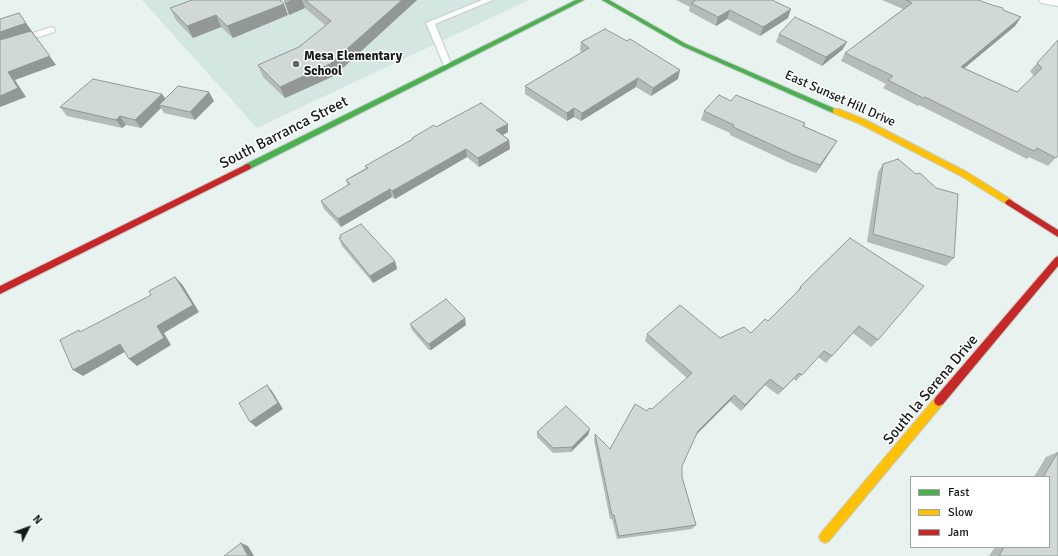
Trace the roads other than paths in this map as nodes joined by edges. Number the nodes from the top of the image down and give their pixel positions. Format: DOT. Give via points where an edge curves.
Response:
graph roads {
  1 [pos="489,0"];
  2 [pos="581,0"];
  3 [pos="605,0"];
  4 [pos="1046,0"];
  5 [pos="1058,2"];
  6 [pos="51,30"];
  7 [pos="0,47"];
  8 [pos="448,66"];
  9 [pos="1058,234"];
  10 [pos="1058,260"];
  11 [pos="0,290"];
  12 [pos="825,537"];
  1 -- 8 [label="lane" via="430,23"];
  2 -- 8 [label="street, South Barranca Street"];
  3 -- 9 [label="street, East Sunset Hill Drive" via="684,45 864,122 964,174"];
  4 -- 5 [label="street"];
  6 -- 7 [label="lane"];
  8 -- 11 [label="street, South Barranca Street"];
  10 -- 12 [label="street, South la Serena Drive"];
}
